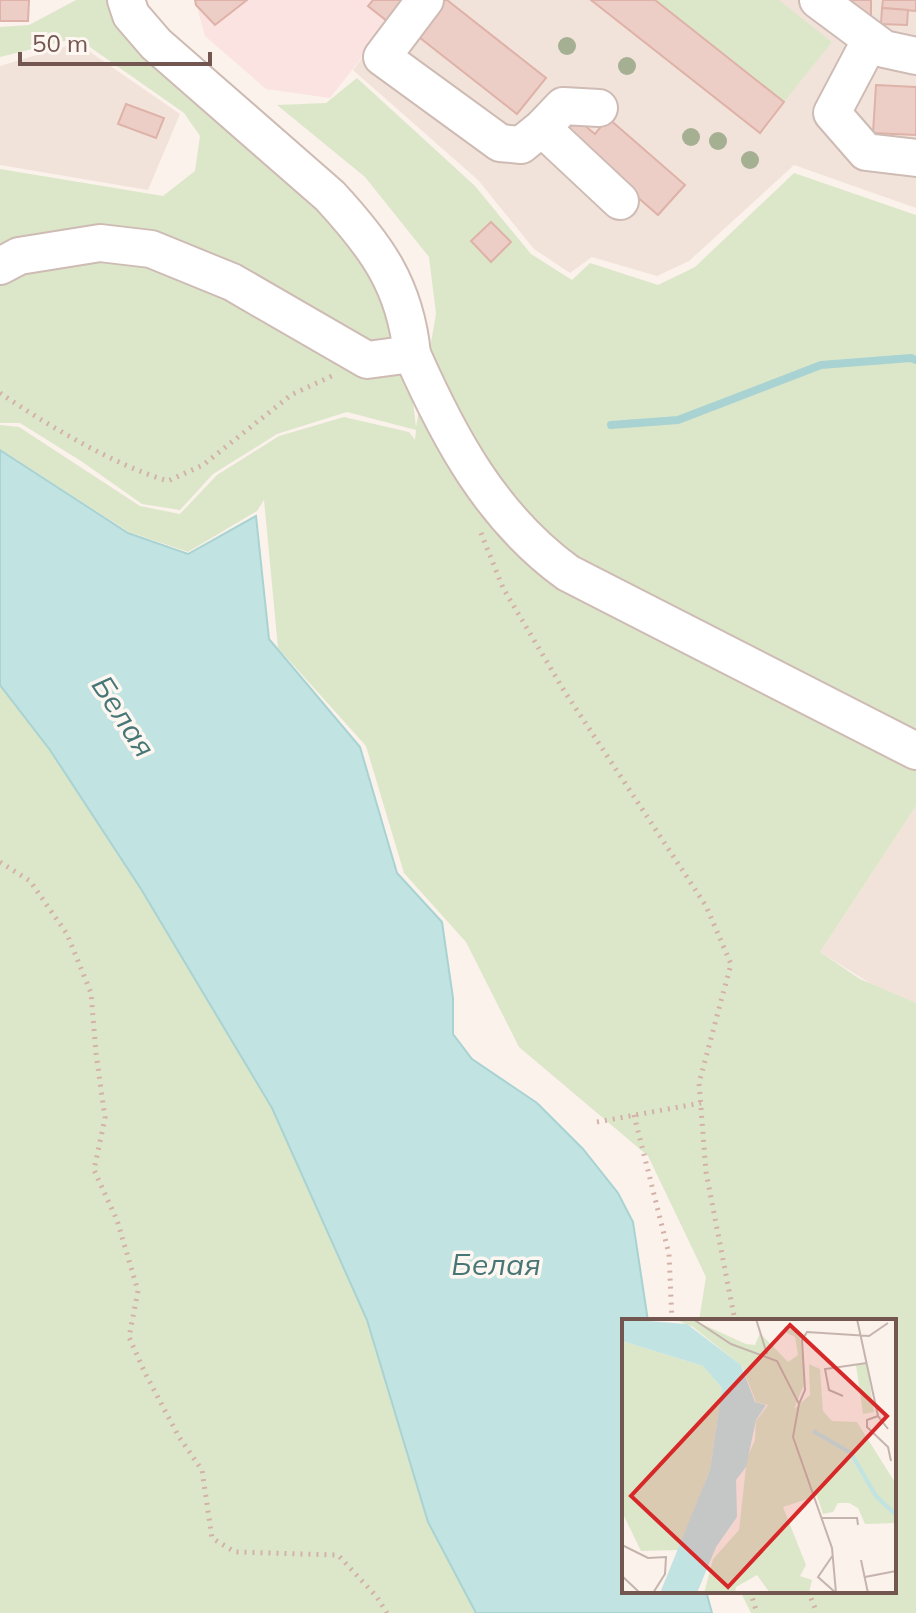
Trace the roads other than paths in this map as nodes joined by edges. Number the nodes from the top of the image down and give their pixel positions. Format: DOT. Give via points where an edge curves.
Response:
graph roads {
  1 [pos="126,0"];
  2 [pos="425,0"];
  3 [pos="818,0"];
  4 [pos="870,41"];
  5 [pos="916,56"];
  6 [pos="599,108"];
  7 [pos="542,128"];
  8 [pos="916,158"];
  9 [pos="620,201"];
  10 [pos="6,257"];
  11 [pos="412,354"];
  12 [pos="916,751"];
  1 -- 11 [label="street" via="131,15 156,44 354,222 397,291 409,322"];
  2 -- 7 [label="street" via="382,57 500,143 521,145"];
  3 -- 4 [label="street"];
  4 -- 5 [label="street"];
  4 -- 8 [label="street" via="832,113 866,152"];
  6 -- 7 [label="street" via="563,106"];
  7 -- 9 [label="street"];
  10 -- 11 [label="street" via="100,243 151,249 232,282 367,360"];
  11 -- 12 [label="street" via="438,415 469,468 539,552 568,573"];
}
